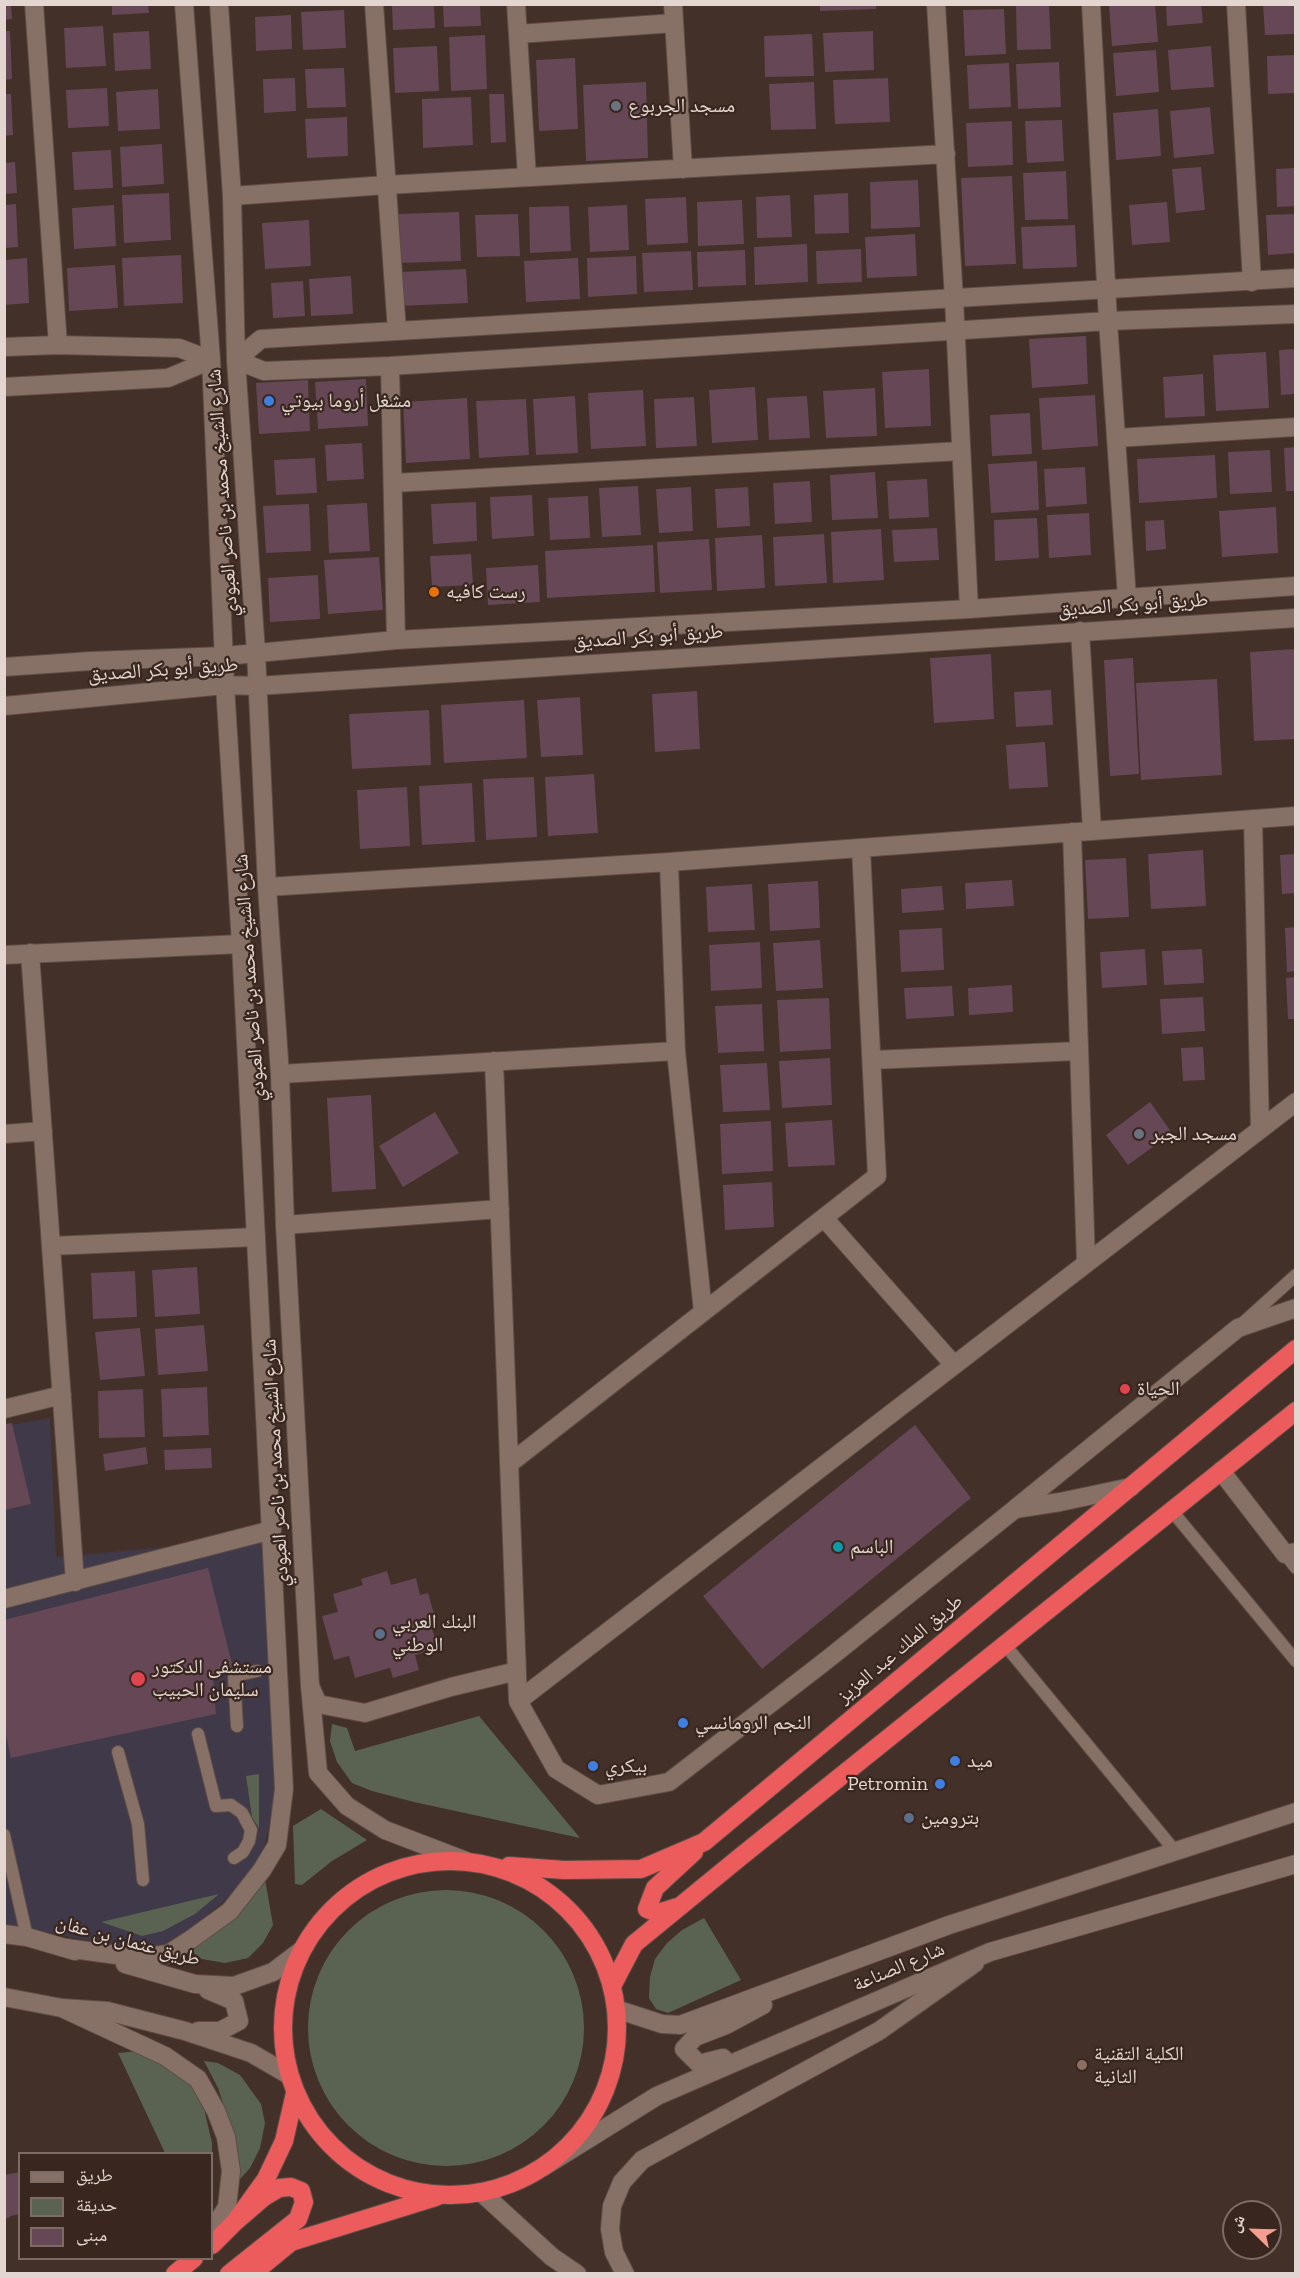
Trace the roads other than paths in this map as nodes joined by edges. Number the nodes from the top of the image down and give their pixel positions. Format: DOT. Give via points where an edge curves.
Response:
graph roads {
  1 [pos="34,4"];
  2 [pos="184,4"];
  3 [pos="219,4"];
  4 [pos="374,4"];
  5 [pos="516,4"];
  6 [pos="673,4"];
  7 [pos="936,4"];
  8 [pos="1091,4"];
  9 [pos="1236,4"];
  10 [pos="675,23"];
  11 [pos="518,34"];
  12 [pos="945,154"];
  13 [pos="683,169"];
  14 [pos="527,177"];
  15 [pos="386,185"];
  16 [pos="232,196"];
  17 [pos="1296,278"];
  18 [pos="1252,282"];
  19 [pos="1106,290"];
  20 [pos="954,299"];
  21 [pos="1296,314"];
  22 [pos="1108,321"];
  23 [pos="397,331"];
  24 [pos="956,331"];
  25 [pos="58,345"];
  26 [pos="4,346"];
  27 [pos="211,360"];
  28 [pos="236,360"];
  29 [pos="390,366"];
  30 [pos="4,387"];
  31 [pos="1296,427"];
  32 [pos="1116,438"];
  33 [pos="961,451"];
  34 [pos="394,483"];
  35 [pos="1296,586"];
  36 [pos="1127,598"];
  37 [pos="969,609"];
  38 [pos="1296,618"];
  39 [pos="1080,631"];
  40 [pos="396,640"];
  41 [pos="256,652"];
  42 [pos="225,656"];
  43 [pos="4,667"];
  44 [pos="225,685"];
  45 [pos="257,686"];
  46 [pos="4,706"];
  47 [pos="1296,816"];
  48 [pos="1253,819"];
  49 [pos="1092,831"];
  50 [pos="1072,832"];
  51 [pos="861,848"];
  52 [pos="669,862"];
  53 [pos="267,887"];
  54 [pos="241,944"];
  55 [pos="30,953"];
  56 [pos="4,954"];
  57 [pos="676,1051"];
  58 [pos="1079,1051"];
  59 [pos="872,1060"];
  60 [pos="494,1061"];
  61 [pos="280,1074"];
  62 [pos="1296,1102"];
  63 [pos="1260,1129"];
  64 [pos="43,1131"];
  65 [pos="4,1134"];
  66 [pos="500,1209"];
  67 [pos="824,1218"];
  68 [pos="285,1226"];
  69 [pos="256,1237"];
  70 [pos="51,1246"];
  71 [pos="1086,1263"];
  72 [pos="1296,1275"];
  73 [pos="1296,1308"];
  74 [pos="703,1312"];
  75 [pos="1238,1328"];
  76 [pos="1296,1350"];
  77 [pos="954,1365"];
  78 [pos="62,1395"];
  79 [pos="4,1409"];
  80 [pos="1296,1412"];
  81 [pos="509,1464"];
  82 [pos="1221,1471"];
  83 [pos="1131,1487"];
  84 [pos="1015,1509"];
  85 [pos="1172,1511"];
  86 [pos="272,1530"];
  87 [pos="1292,1558"];
  88 [pos="75,1582"];
  89 [pos="4,1599"];
  90 [pos="1005,1645"];
  91 [pos="1296,1661"];
  92 [pos="257,1671"];
  93 [pos="517,1671"];
  94 [pos="310,1686"];
  95 [pos="518,1701"];
  96 [pos="237,1726"];
  97 [pos="198,1734"];
  98 [pos="118,1752"];
  99 [pos="1296,1812"];
  100 [pos="4,1835"];
  101 [pos="704,1842"];
  102 [pos="1175,1851"];
  103 [pos="234,1858"];
  104 [pos="466,1861"];
  105 [pos="488,1864"];
  106 [pos="1296,1864"];
  107 [pos="143,1880"];
  108 [pos="681,1906"];
  109 [pos="4,1934"];
  110 [pos="27,1937"];
  111 [pos="66,1948"];
  112 [pos="302,1950"];
  113 [pos="990,1952"];
  114 [pos="817,1976"];
  115 [pos="195,1984"];
  116 [pos="612,1986"];
  117 [pos="4,1997"];
  118 [pos="867,2006"];
  119 [pos="62,2008"];
  120 [pos="616,2008"];
  121 [pos="185,2031"];
  122 [pos="289,2075"];
  123 [pos="295,2093"];
  124 [pos="543,2167"];
  125 [pos="481,2192"];
  126 [pos="439,2196"];
  127 [pos="235,2222"];
  128 [pos="213,2230"];
  129 [pos="213,2244"];
  130 [pos="185,2260"];
  131 [pos="193,2260"];
  132 [pos="173,2274"];
  133 [pos="229,2274"];
  134 [pos="252,2274"];
  135 [pos="577,2274"];
  136 [pos="625,2274"];
  1 -- 25 [label="street"];
  2 -- 27 [label="street, شارع الشيخ محمد بن ناصر العبودي"];
  3 -- 16 [label="street, شارع الشيخ محمد بن ناصر العبودي"];
  4 -- 15 [label="street"];
  5 -- 11 [label="street"];
  6 -- 10 [label="street"];
  7 -- 12 [label="street"];
  8 -- 19 [label="street"];
  9 -- 18 [label="street"];
  10 -- 11 [label="street"];
  10 -- 13 [label="street"];
  11 -- 14 [label="street"];
  12 -- 13 [label="street"];
  12 -- 20 [label="street"];
  13 -- 14 [label="street"];
  14 -- 15 [label="street"];
  15 -- 16 [label="street"];
  15 -- 23 [label="street"];
  16 -- 28 [label="street, شارع الشيخ محمد بن ناصر العبودي"];
  17 -- 18 [label="street"];
  18 -- 19 [label="street"];
  19 -- 20 [label="street"];
  19 -- 22 [label="street"];
  20 -- 23 [label="street"];
  20 -- 24 [label="street"];
  21 -- 22 [label="street"];
  22 -- 24 [label="street"];
  22 -- 32 [label="street"];
  23 -- 28 [label="street" via="261,339"];
  24 -- 29 [label="street"];
  24 -- 33 [label="street"];
  25 -- 26 [label="street"];
  25 -- 27 [label="street" via="179,348"];
  27 -- 30 [label="street" via="168,378"];
  27 -- 42 [label="street, شارع الشيخ محمد بن ناصر العبودي"];
  28 -- 29 [label="street" via="264,371"];
  28 -- 41 [label="street, شارع الشيخ محمد بن ناصر العبودي"];
  29 -- 34 [label="street"];
  31 -- 32 [label="street"];
  32 -- 36 [label="street"];
  33 -- 34 [label="street"];
  33 -- 37 [label="street"];
  34 -- 40 [label="street"];
  35 -- 36 [label="street, طريق أبو بكر الصديق"];
  36 -- 37 [label="street, طريق أبو بكر الصديق"];
  37 -- 40 [label="street, طريق أبو بكر الصديق"];
  38 -- 39 [label="street, طريق أبو بكر الصديق"];
  39 -- 45 [label="street, طريق أبو بكر الصديق"];
  39 -- 49 [label="street"];
  40 -- 41 [label="street, طريق أبو بكر الصديق"];
  41 -- 42 [label="street, طريق أبو بكر الصديق"];
  41 -- 45 [label="street, شارع الشيخ محمد بن ناصر العبودي"];
  42 -- 43 [label="street, طريق أبو بكر الصديق"];
  42 -- 44 [label="street, شارع الشيخ محمد بن ناصر العبودي"];
  44 -- 45 [label="street, طريق أبو بكر الصديق"];
  44 -- 46 [label="street, طريق أبو بكر الصديق"];
  44 -- 54 [label="street, شارع الشيخ محمد بن ناصر العبودي"];
  45 -- 53 [label="street, شارع الشيخ محمد بن ناصر العبودي"];
  47 -- 48 [label="street"];
  48 -- 49 [label="street"];
  48 -- 63 [label="street"];
  49 -- 50 [label="street"];
  50 -- 51 [label="street"];
  50 -- 58 [label="street"];
  51 -- 52 [label="street"];
  51 -- 59 [label="street"];
  52 -- 53 [label="street"];
  52 -- 57 [label="street"];
  53 -- 61 [label="street, شارع الشيخ محمد بن ناصر العبودي"];
  54 -- 55 [label="street"];
  54 -- 69 [label="street, شارع الشيخ محمد بن ناصر العبودي"];
  55 -- 56 [label="street"];
  55 -- 64 [label="street"];
  57 -- 60 [label="street"];
  57 -- 74 [label="street"];
  58 -- 59 [label="street"];
  58 -- 71 [label="street"];
  59 -- 67 [label="street" via="877,1176"];
  60 -- 61 [label="street"];
  60 -- 66 [label="street"];
  61 -- 68 [label="street, شارع الشيخ محمد بن ناصر العبودي"];
  62 -- 63 [label="street"];
  63 -- 71 [label="street"];
  64 -- 65 [label="street"];
  64 -- 70 [label="street"];
  66 -- 68 [label="street"];
  66 -- 81 [label="street"];
  67 -- 74 [label="street"];
  67 -- 77 [label="street"];
  68 -- 94 [label="street, شارع الشيخ محمد بن ناصر العبودي"];
  69 -- 70 [label="street"];
  69 -- 86 [label="street, شارع الشيخ محمد بن ناصر العبودي"];
  70 -- 78 [label="street"];
  71 -- 77 [label="street"];
  72 -- 75 [label="lane"];
  73 -- 75 [label="street"];
  74 -- 81 [label="street"];
  75 -- 84 [label="street"];
  76 -- 83 [label="highway, طريق الملك عبد العزيز"];
  77 -- 95 [label="street"];
  78 -- 79 [label="street"];
  78 -- 88 [label="street"];
  80 -- 82 [label="highway"];
  81 -- 93 [label="street"];
  82 -- 85 [label="highway"];
  82 -- 87 [label="street"];
  83 -- 84 [label="street"];
  83 -- 101 [label="highway, طريق الملك عبد العزيز"];
  84 -- 95 [label="street" via="669,1782 598,1795 556,1769"];
  85 -- 90 [label="highway"];
  85 -- 91 [label="lane"];
  86 -- 88 [label="street"];
  86 -- 111 [label="street, شارع الشيخ محمد بن ناصر العبودي" via="284,1789 277,1845 230,1911 168,1954 138,1958"];
  88 -- 89 [label="street"];
  90 -- 102 [label="lane"];
  90 -- 108 [label="highway"];
  92 -- 96 [label="lane" via="234,1676"];
  93 -- 94 [label="street" via="365,1713 318,1704"];
  93 -- 95 [label="street"];
  94 -- 104 [label="street, شارع الشيخ محمد بن ناصر العبودي" via="318,1773 347,1806 385,1830"];
  97 -- 103 [label="lane" via="216,1806 231,1805 242,1813 251,1830 243,1852"];
  98 -- 107 [label="lane" via="138,1824"];
  99 -- 102 [label="street, شارع الصناعة"];
  100 -- 110 [label="lane"];
  101 -- 105 [label="highway, طريق الملك عبد العزيز" via="641,1869 564,1870"];
  101 -- 108 [label="highway" via="656,1888 647,1909 658,1913"];
  102 -- 114 [label="street, شارع الصناعة" via="949,1924"];
  104 -- 105 [label="highway"];
  104 -- 112 [label="highway" via="417,1864 371,1881 331,1910"];
  105 -- 116 [label="highway" via="530,1881 567,1908 595,1944"];
  106 -- 113 [label="street, شارع الصناعة"];
  108 -- 116 [label="highway" via="634,1944"];
  109 -- 110 [label="street, طريق عثمان بن عفان"];
  110 -- 111 [label="street, طريق عثمان بن عفان"];
  111 -- 115 [label="street, طريق عثمان بن عفان"];
  112 -- 115 [label="street, طريق عثمان بن عفان" via="273,1972 234,1986"];
  112 -- 122 [label="highway" via="287,1990 283,2033"];
  113 -- 118 [label="street, شارع الصناعة"];
  113 -- 136 [label="street" via="879,2031 642,2160 622,2182 612,2206 614,2252"];
  114 -- 118 [label="street" via="726,2025 695,2037 684,2049 699,2064"];
  114 -- 120 [label="street, شارع الصناعة" via="680,2025 662,2024"];
  115 -- 121 [label="street" via="234,2001 239,2021 220,2031"];
  116 -- 120 [label="highway"];
  117 -- 119 [label="street"];
  118 -- 124 [label="street, شارع الصناعة" via="657,2096"];
  119 -- 121 [label="street" via="107,2011"];
  119 -- 128 [label="street" via="165,2056 198,2079 226,2137 231,2171 227,2208"];
  120 -- 124 [label="highway" via="615,2054 602,2098 577,2137"];
  121 -- 122 [label="street" via="250,2053"];
  122 -- 123 [label="highway"];
  123 -- 126 [label="highway" via="319,2133 352,2165 394,2187"];
  123 -- 127 [label="highway" via="284,2141 266,2179"];
  124 -- 125 [label="highway" via="506,2186"];
  125 -- 126 [label="highway"];
  125 -- 135 [label="street" via="552,2257"];
  126 -- 134 [label="highway" via="291,2242"];
  127 -- 129 [label="highway"];
  127 -- 133 [label="highway" via="279,2188 301,2191 304,2202 298,2219"];
  130 -- 132 [label="street"];
  131 -- 132 [label="highway"];
}
